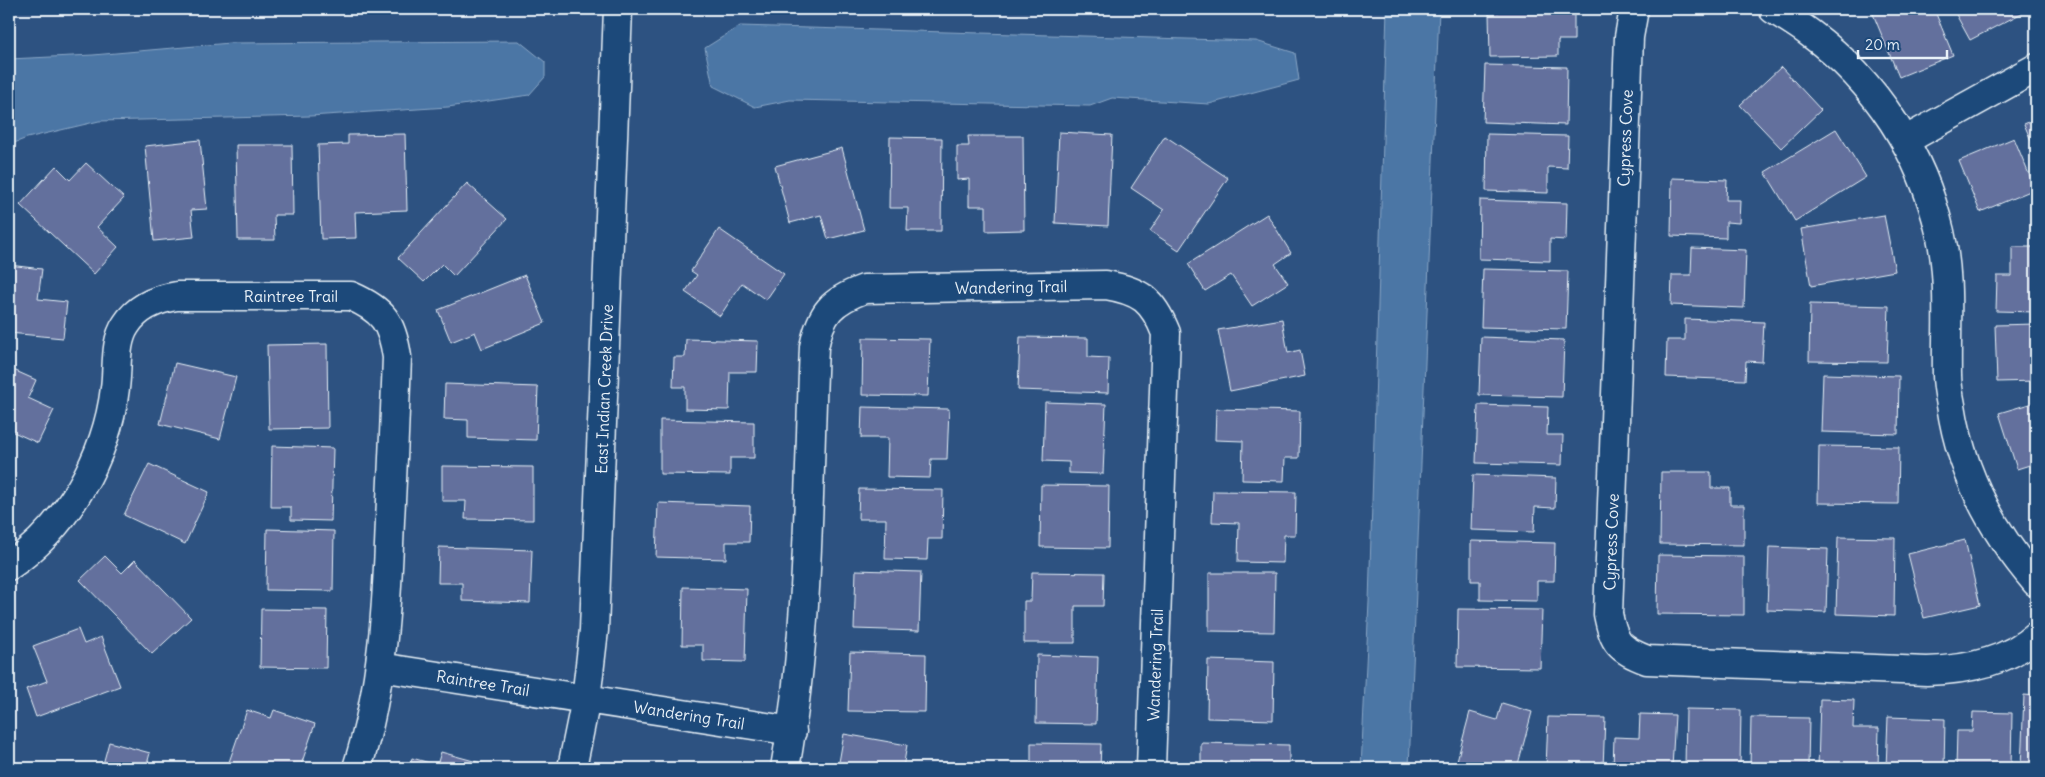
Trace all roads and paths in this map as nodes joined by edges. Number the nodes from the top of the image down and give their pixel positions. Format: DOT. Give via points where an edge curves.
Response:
graph roads {
  1 [pos="618,9"];
  2 [pos="1634,9"];
  3 [pos="1774,9"];
  4 [pos="2036,68"];
  5 [pos="1906,140"];
  6 [pos="9,566"];
  7 [pos="2036,582"];
  8 [pos="2036,636"];
  9 [pos="380,667"];
  10 [pos="586,699"];
  11 [pos="792,731"];
  12 [pos="357,768"];
  13 [pos="572,768"];
  14 [pos="785,768"];
  15 [pos="1151,768"];
  1 -- 10 [label="street, East Indian Creek Drive" via="594,630"];
  2 -- 8 [label="street, Cypress Cove" via="1629,37 1608,604 1612,636 1627,652 1647,660 1949,671 2011,653"];
  3 -- 5 [label="street" via="1812,35 1848,66"];
  4 -- 5 [label="street"];
  5 -- 7 [label="street" via="1927,186 1940,232 1947,280 1947,377 1957,435 1968,472 1988,516"];
  6 -- 9 [label="street, Raintree Trail" via="50,530 76,497 96,460 110,420 118,344 126,325 140,310 158,299 178,296 351,296 370,304 385,318 394,337 397,357 387,613"];
  9 -- 10 [label="street, Raintree Trail"];
  9 -- 12 [label="street, Raintree Trail"];
  10 -- 11 [label="street, Wandering Trail"];
  10 -- 13 [label="street, East Indian Creek Drive"];
  11 -- 14 [label="street, Wandering Trail"];
  11 -- 15 [label="street, Wandering Trail" via="803,637 814,347 818,326 829,309 845,296 864,289 1106,285 1127,289 1145,299 1159,314 1166,333"];
}
